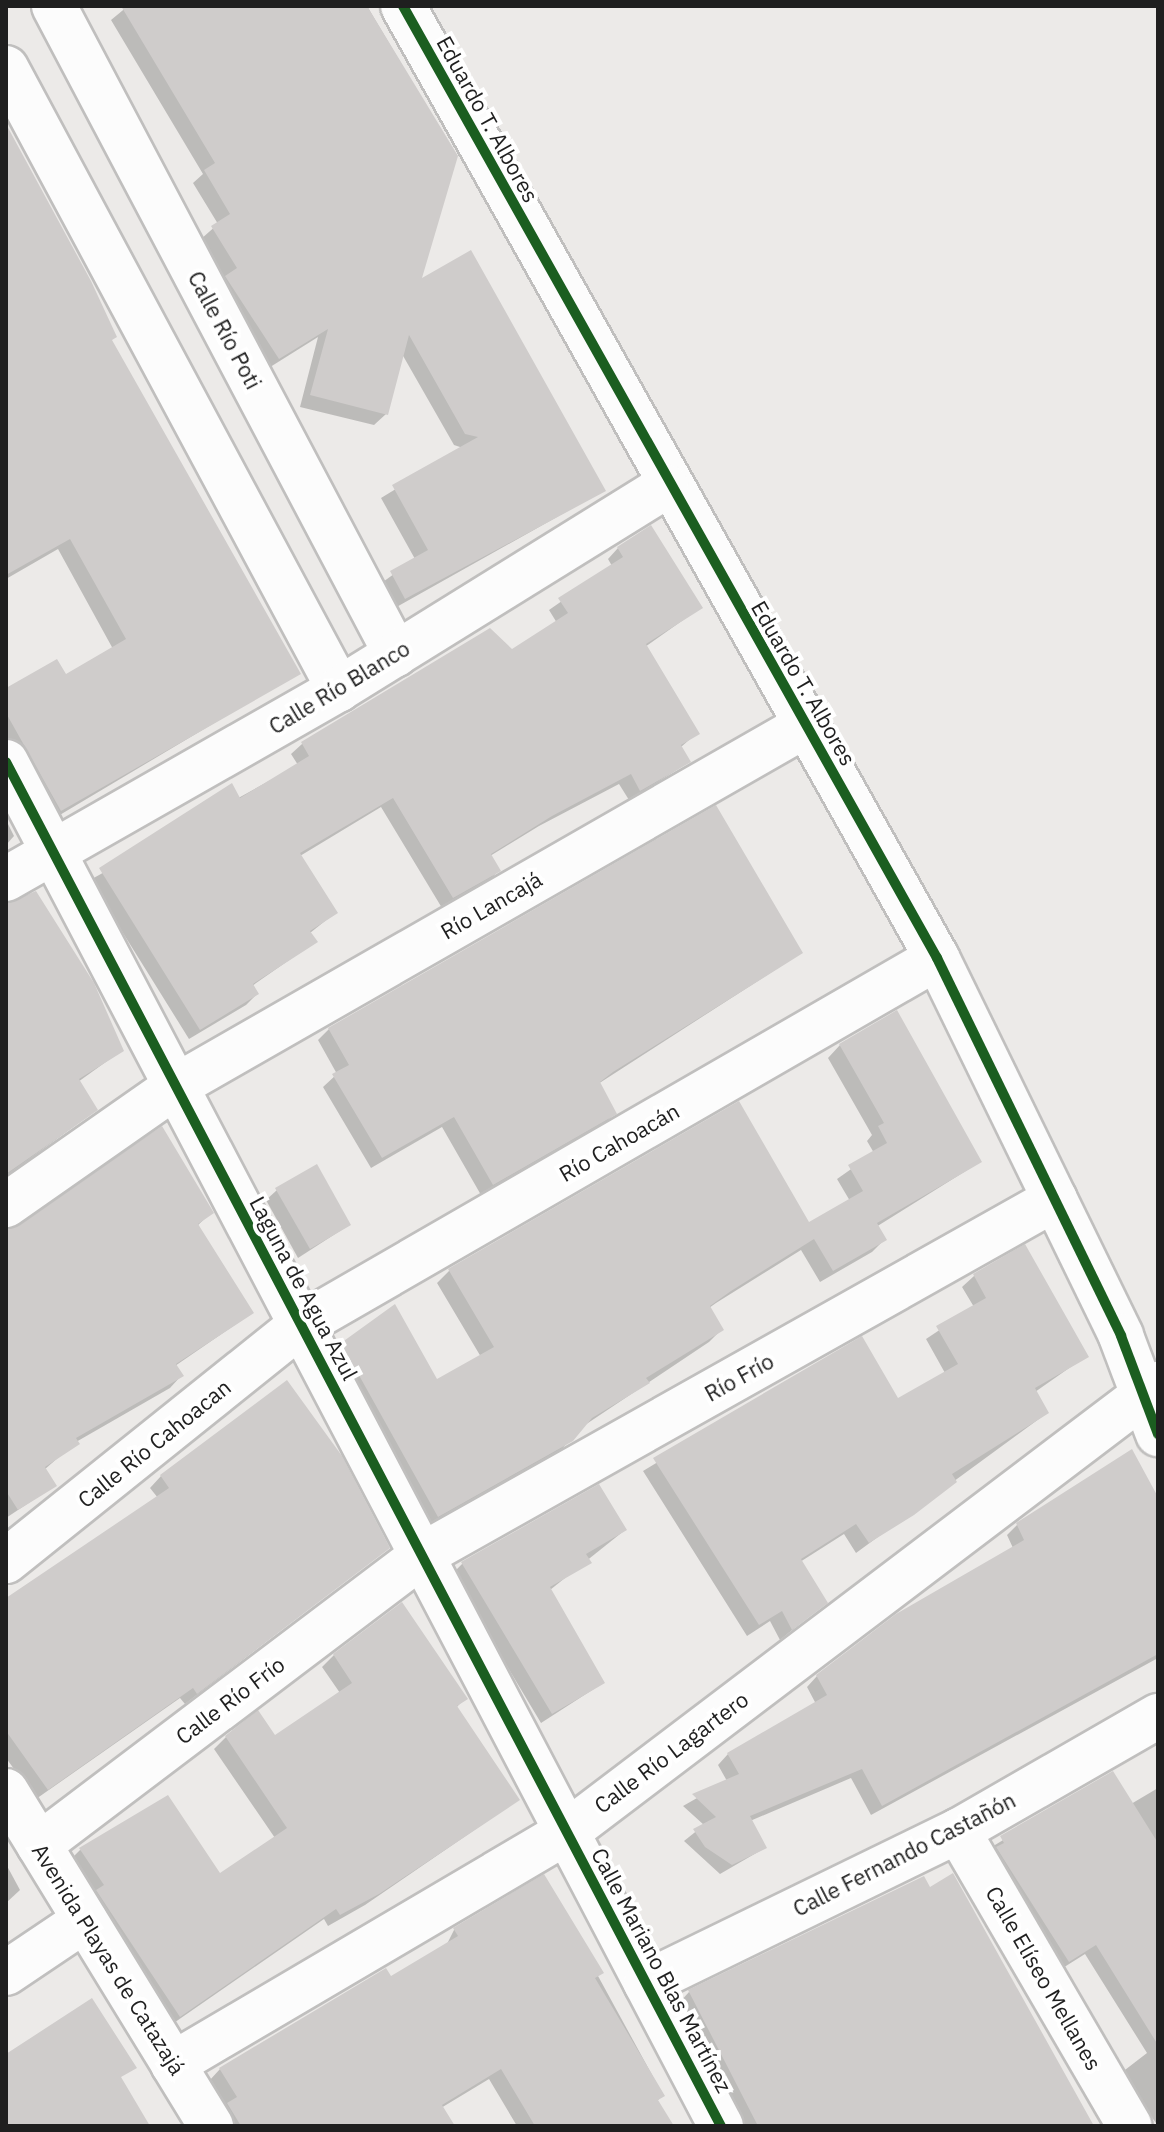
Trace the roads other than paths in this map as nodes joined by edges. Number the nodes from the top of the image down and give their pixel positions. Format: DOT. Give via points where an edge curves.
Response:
graph roads {
  1 [pos="54,6"];
  2 [pos="403,6"];
  3 [pos="6,68"];
  4 [pos="666,486"];
  5 [pos="396,654"];
  6 [pos="339,689"];
  7 [pos="806,725"];
  8 [pos="6,762"];
  9 [pos="52,849"];
  10 [pos="6,879"];
  11 [pos="937,958"];
  12 [pos="176,1086"];
  13 [pos="1055,1199"];
  14 [pos="6,1205"];
  15 [pos="301,1325"];
  16 [pos="1152,1405"];
  17 [pos="422,1555"];
  18 [pos="6,1561"];
  19 [pos="1158,1716"];
  20 [pos="6,1791"];
  21 [pos="958,1831"];
  22 [pos="567,1832"];
  23 [pos="39,1845"];
  24 [pos="85,1920"];
  25 [pos="6,1973"];
  26 [pos="646,1983"];
  27 [pos="173,2064"];
  28 [pos="211,2126"];
  29 [pos="721,2126"];
  30 [pos="1130,2126"];
  1 -- 5 [label="street, Calle Río Poti"];
  2 -- 4 [label="street, Eduardo T. Albores"];
  3 -- 6 [label="street"];
  4 -- 5 [label="street, Calle Río Blanco"];
  4 -- 7 [label="street, Eduardo T. Albores"];
  5 -- 6 [label="street, Calle Río Blanco"];
  6 -- 9 [label="street, Calle Río Blanco"];
  7 -- 11 [label="street, Eduardo T. Albores"];
  7 -- 12 [label="street, Río Lancajá"];
  8 -- 9 [label="street, Laguna de Agua Azul"];
  9 -- 10 [label="street, Calle Río Blanco"];
  9 -- 12 [label="street, Laguna de Agua Azul"];
  11 -- 13 [label="street, Eduardo T. Albores"];
  11 -- 15 [label="street, Río Cahoacán"];
  12 -- 14 [label="street, Río Lancajá"];
  12 -- 15 [label="street, Laguna de Agua Azul"];
  13 -- 16 [label="street, Eduardo T. Albores"];
  13 -- 17 [label="street, Río Frío"];
  15 -- 17 [label="street, Laguna de Agua Azul"];
  15 -- 18 [label="street, Calle Río Cahoacan"];
  16 -- 22 [label="street, Calle Río Lagartero"];
  17 -- 22 [label="street, Laguna de Agua Azul"];
  17 -- 23 [label="street, Calle Río Frío"];
  19 -- 21 [label="street, Calle Fernando Castañón"];
  20 -- 23 [label="street, Avenida Playas de Catazajá"];
  21 -- 26 [label="street, Calle Fernando Castañón"];
  21 -- 30 [label="street, Calle Elíseo Mellanes"];
  22 -- 26 [label="street, Calle Mariano Blas Martínez"];
  22 -- 27 [label="street, Calle Río Lagartero"];
  23 -- 24 [label="street, Avenida Playas de Catazajá"];
  24 -- 25 [label="street"];
  24 -- 27 [label="street, Avenida Playas de Catazajá"];
  26 -- 29 [label="street, Calle Mariano Blas Martínez"];
  27 -- 28 [label="street, Avenida Playas de Catazajá"];
}
